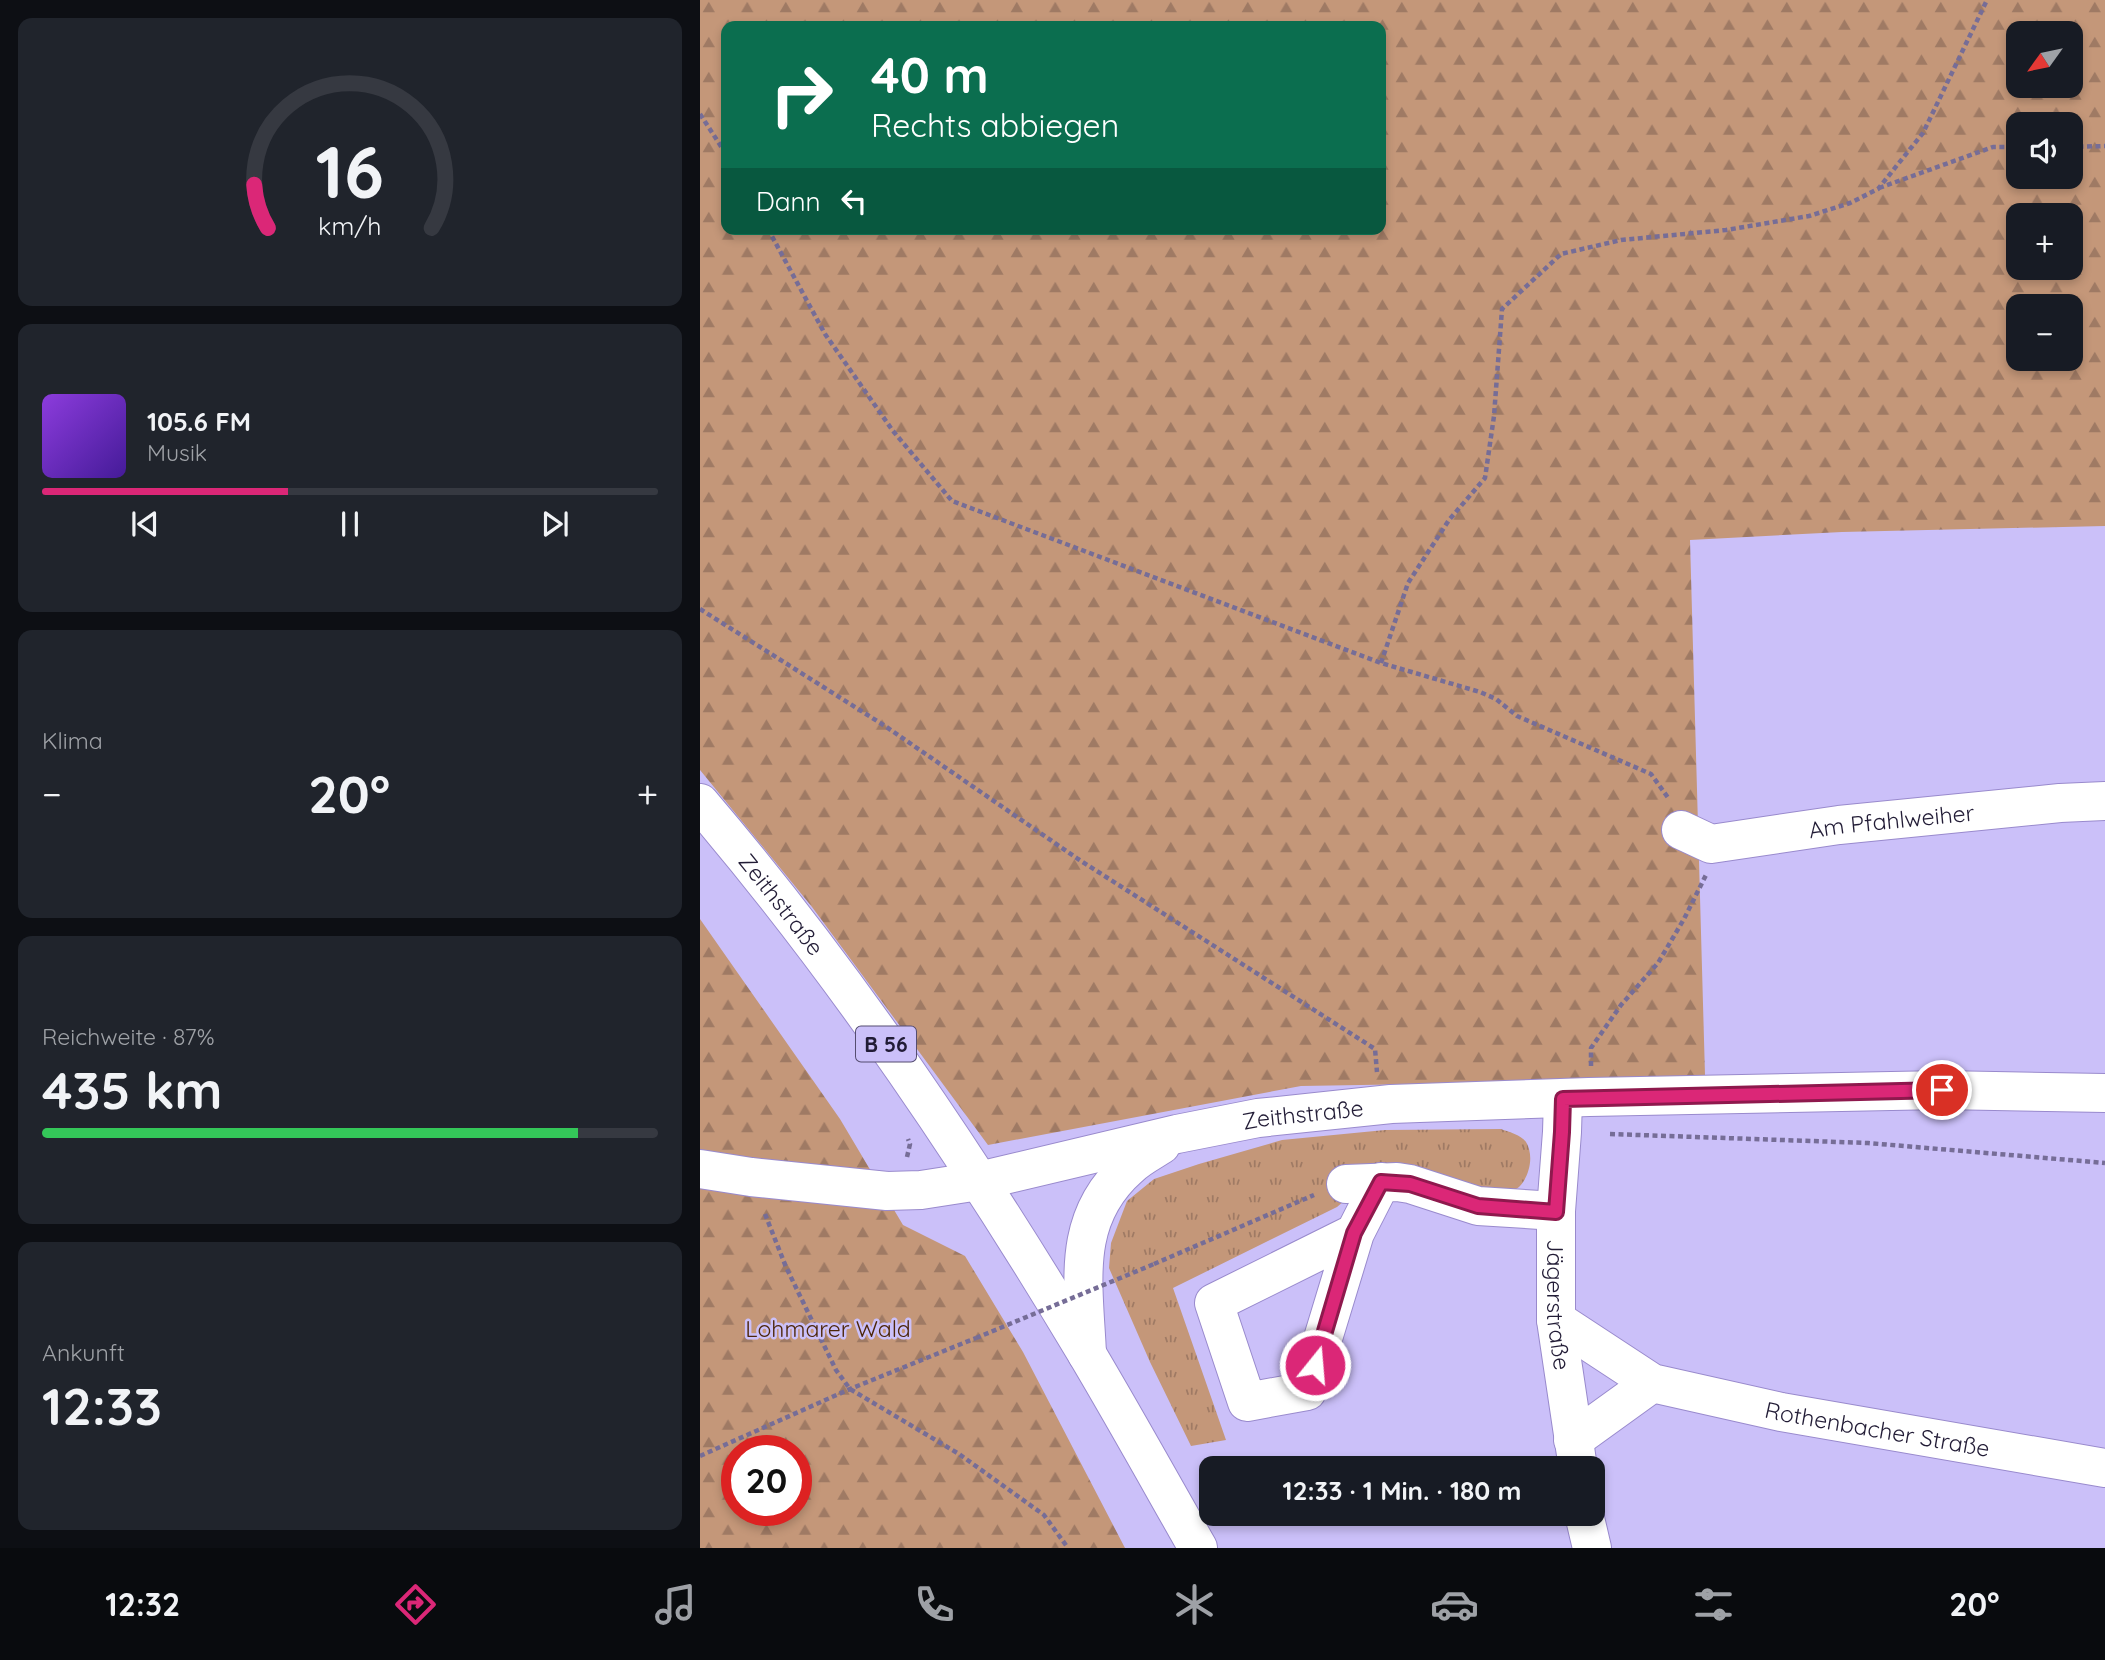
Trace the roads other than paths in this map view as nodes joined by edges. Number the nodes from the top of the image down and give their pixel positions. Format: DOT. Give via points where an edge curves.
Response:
graph roads {
  1 [pos="2105,801"];
  2 [pos="700,803"];
  3 [pos="1696,837"];
  4 [pos="2105,1093"];
  5 [pos="1576,1098"];
  6 [pos="1177,1134"];
  7 [pos="723,1173"];
  8 [pos="979,1181"];
  9 [pos="1556,1212"];
  10 [pos="1354,1233"];
  11 [pos="1556,1320"];
  12 [pos="1087,1354"];
  13 [pos="1652,1383"];
  14 [pos="1576,1454"];
  15 [pos="2105,1468"];
  16 [pos="1586,1526"];
  17 [pos="1198,1548"];
  18 [pos="1591,1548"];
  1 -- 3 [label="street, Am Pfahlweiher"];
  2 -- 8 [label="street, Zeithstraße / B 56" via="788,910 918,1087"];
  4 -- 5 [label="street, Zeithstraße" via="1942,1090"];
  5 -- 6 [label="street, Zeithstraße" via="1382,1105 1258,1118"];
  5 -- 9 [label="street, Jägerstraße" via="1562,1132"];
  6 -- 8 [label="street, Zeithstraße"];
  6 -- 12 [label="street" via="1130,1166 1095,1211 1084,1257"];
  7 -- 8 [label="street" via="887,1191"];
  8 -- 12 [label="street, B 56"];
  9 -- 10 [label="street" via="1478,1206 1410,1184 1363,1183"];
  9 -- 11 [label="street, Jägerstraße"];
  10 -- 10 [label="street" via="1214,1303 1247,1402 1307,1391"];
  11 -- 13 [label="street, Rothenbacher Straße"];
  11 -- 14 [label="street, Jägerstraße"];
  12 -- 17 [label="street, B 56"];
  13 -- 14 [label="street"];
  13 -- 15 [label="street, Rothenbacher Straße" via="1782,1412"];
  16 -- 18 [label="street"];
}
